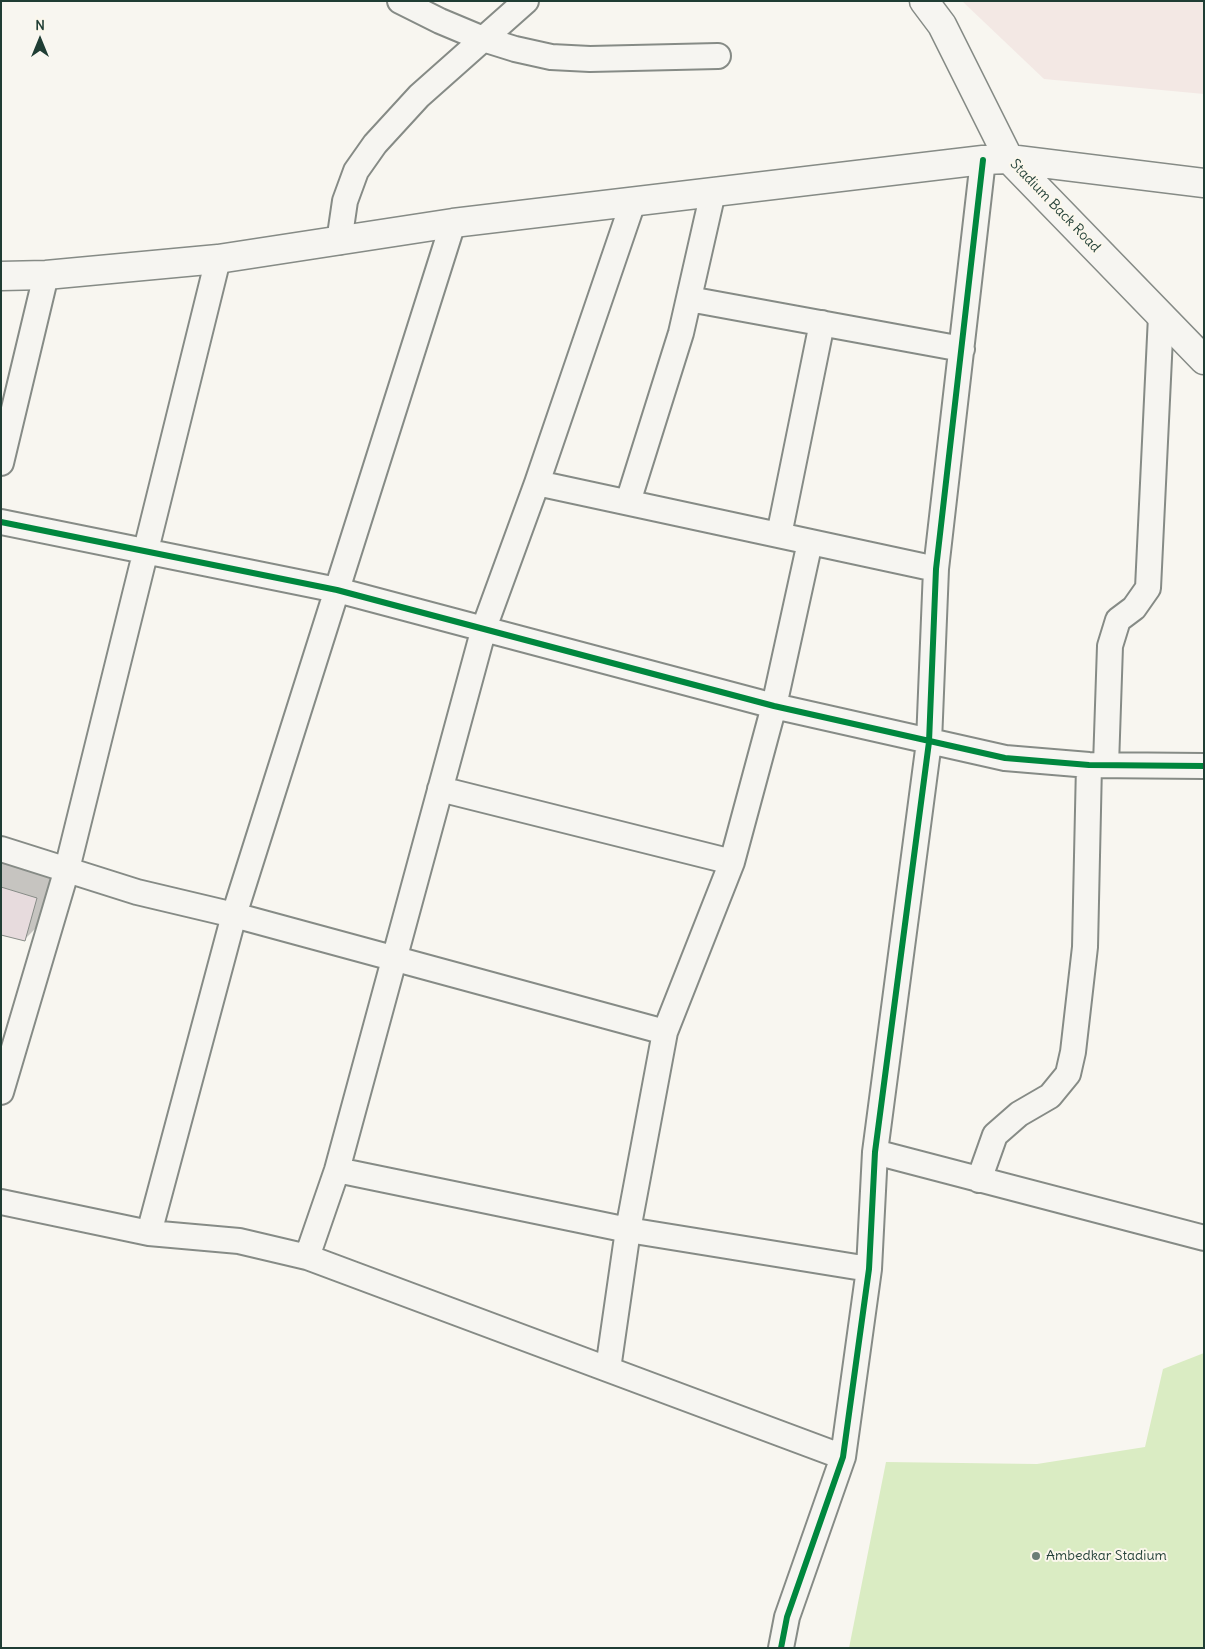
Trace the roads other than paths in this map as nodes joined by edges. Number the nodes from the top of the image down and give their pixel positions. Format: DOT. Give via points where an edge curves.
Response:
graph roads {
  1 [pos="400,1"];
  2 [pos="526,1"];
  3 [pos="924,1"];
  4 [pos="483,39"];
  5 [pos="718,56"];
  6 [pos="996,160"];
  7 [pos="1204,183"];
  8 [pos="713,192"];
  9 [pos="633,202"];
  10 [pos="453,223"];
  11 [pos="339,242"];
  12 [pos="218,259"];
  13 [pos="46,275"];
  14 [pos="1,276"];
  15 [pos="689,299"];
  16 [pos="1161,316"];
  17 [pos="822,323"];
  18 [pos="962,349"];
  19 [pos="1204,360"];
  20 [pos="1,463"];
  21 [pos="537,482"];
  22 [pos="628,502"];
  23 [pos="1,522"];
  24 [pos="779,535"];
  25 [pos="810,542"];
  26 [pos="146,552"];
  27 [pos="936,569"];
  28 [pos="337,590"];
  29 [pos="484,628"];
  30 [pos="774,706"];
  31 [pos="929,742"];
  32 [pos="1098,765"];
  33 [pos="1204,766"];
  34 [pos="440,789"];
  35 [pos="1,849"];
  36 [pos="732,862"];
  37 [pos="67,869"];
  38 [pos="234,915"];
  39 [pos="393,960"];
  40 [pos="665,1032"];
  41 [pos="1,1092"];
  42 [pos="875,1152"];
  43 [pos="338,1170"];
  44 [pos="979,1180"];
  45 [pos="1,1202"];
  46 [pos="628,1230"];
  47 [pos="149,1233"];
  48 [pos="1204,1238"];
  49 [pos="307,1257"];
  50 [pos="869,1269"];
  51 [pos="608,1369"];
  52 [pos="843,1457"];
  53 [pos="781,1648"];
  1 -- 4 [label="street"];
  2 -- 4 [label="street"];
  3 -- 6 [label="street, Stadium Back Road" via="942,25"];
  4 -- 5 [label="street" via="551,57"];
  4 -- 11 [label="street" via="419,96 375,144 356,171 346,201"];
  6 -- 7 [label="street"];
  6 -- 8 [label="street"];
  6 -- 16 [label="street, Stadium Back Road"];
  6 -- 18 [label="street"];
  8 -- 9 [label="street"];
  8 -- 15 [label="street"];
  9 -- 10 [label="street"];
  9 -- 21 [label="street"];
  10 -- 11 [label="street"];
  10 -- 28 [label="street"];
  11 -- 12 [label="street"];
  12 -- 13 [label="street"];
  12 -- 26 [label="street"];
  13 -- 14 [label="street"];
  13 -- 20 [label="street"];
  15 -- 17 [label="street"];
  15 -- 22 [label="street"];
  16 -- 19 [label="street, Stadium Back Road"];
  16 -- 32 [label="street" via="1148,588 1134,608 1118,620 1110,646"];
  17 -- 18 [label="street"];
  17 -- 24 [label="street"];
  18 -- 27 [label="street"];
  21 -- 22 [label="street"];
  21 -- 29 [label="street"];
  22 -- 24 [label="street"];
  23 -- 26 [label="street"];
  24 -- 25 [label="street"];
  25 -- 27 [label="street"];
  25 -- 30 [label="street"];
  26 -- 28 [label="street"];
  26 -- 37 [label="street"];
  27 -- 31 [label="street"];
  28 -- 29 [label="street"];
  28 -- 38 [label="street"];
  29 -- 30 [label="street"];
  29 -- 34 [label="street"];
  30 -- 31 [label="street"];
  30 -- 36 [label="street"];
  31 -- 32 [label="street" via="1005,758"];
  31 -- 42 [label="street"];
  32 -- 33 [label="street"];
  32 -- 44 [label="street" via="1085,947 1068,1074 1050,1096 1018,1114 994,1135"];
  34 -- 36 [label="street"];
  34 -- 39 [label="street"];
  35 -- 37 [label="street"];
  36 -- 40 [label="street"];
  37 -- 38 [label="street" via="137,892"];
  37 -- 41 [label="street"];
  38 -- 39 [label="street"];
  38 -- 47 [label="street"];
  39 -- 40 [label="street"];
  39 -- 43 [label="street"];
  40 -- 46 [label="street"];
  42 -- 44 [label="street"];
  42 -- 50 [label="street"];
  43 -- 46 [label="street"];
  43 -- 49 [label="street"];
  44 -- 48 [label="street"];
  45 -- 47 [label="street"];
  46 -- 50 [label="street"];
  46 -- 51 [label="street"];
  47 -- 49 [label="street" via="239,1241"];
  49 -- 51 [label="street"];
  50 -- 52 [label="street"];
  51 -- 52 [label="street"];
  52 -- 53 [label="street" via="787,1617"];
}
